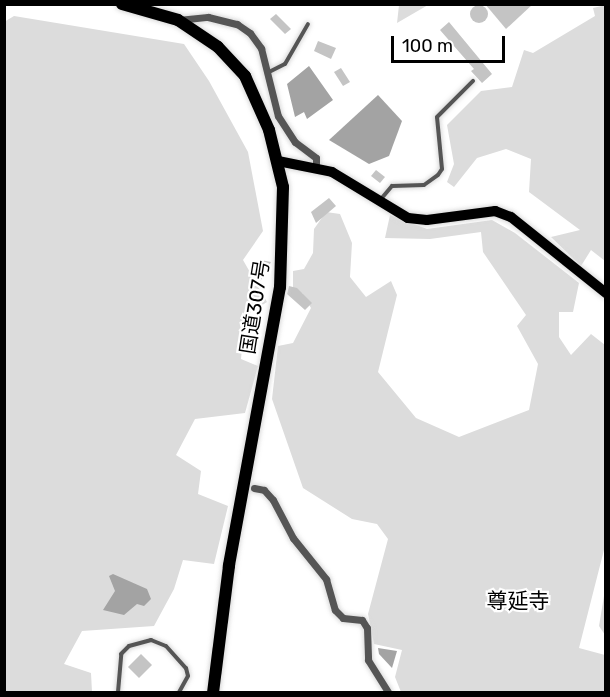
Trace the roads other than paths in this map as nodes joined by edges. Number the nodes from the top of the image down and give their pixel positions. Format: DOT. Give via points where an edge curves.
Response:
graph roads {
  1 [pos="122,4"];
  2 [pos="178,20"];
  3 [pos="308,24"];
  4 [pos="267,74"];
  5 [pos="473,81"];
  6 [pos="278,161"];
  7 [pos="315,167"];
  8 [pos="379,202"];
  9 [pos="606,293"];
  10 [pos="254,488"];
  11 [pos="118,693"];
  12 [pos="180,693"];
  13 [pos="213,693"];
  14 [pos="388,693"];
  1 -- 2 [label="highway, 国道307号"];
  2 -- 4 [label="street" via="208,17 237,24 258,44"];
  2 -- 6 [label="highway, 国道307号" via="218,47 245,76 259,103"];
  3 -- 4 [label="lane" via="285,64"];
  4 -- 7 [label="street" via="278,116 295,142 316,158"];
  5 -- 8 [label="lane" via="437,117 442,169 438,175 424,185 392,186"];
  6 -- 7 [label="main road"];
  6 -- 13 [label="highway, 国道307号" via="284,239 280,287 229,566"];
  7 -- 8 [label="main road" via="333,172"];
  8 -- 9 [label="main road" via="408,218 427,220 482,211 511,217"];
  10 -- 14 [label="street" via="264,490 273,500 293,538 326,579 335,610 343,618 362,620 368,628 368,660"];
  11 -- 12 [label="lane" via="122,654 129,646 151,640 166,646 186,668 188,676"];
}
